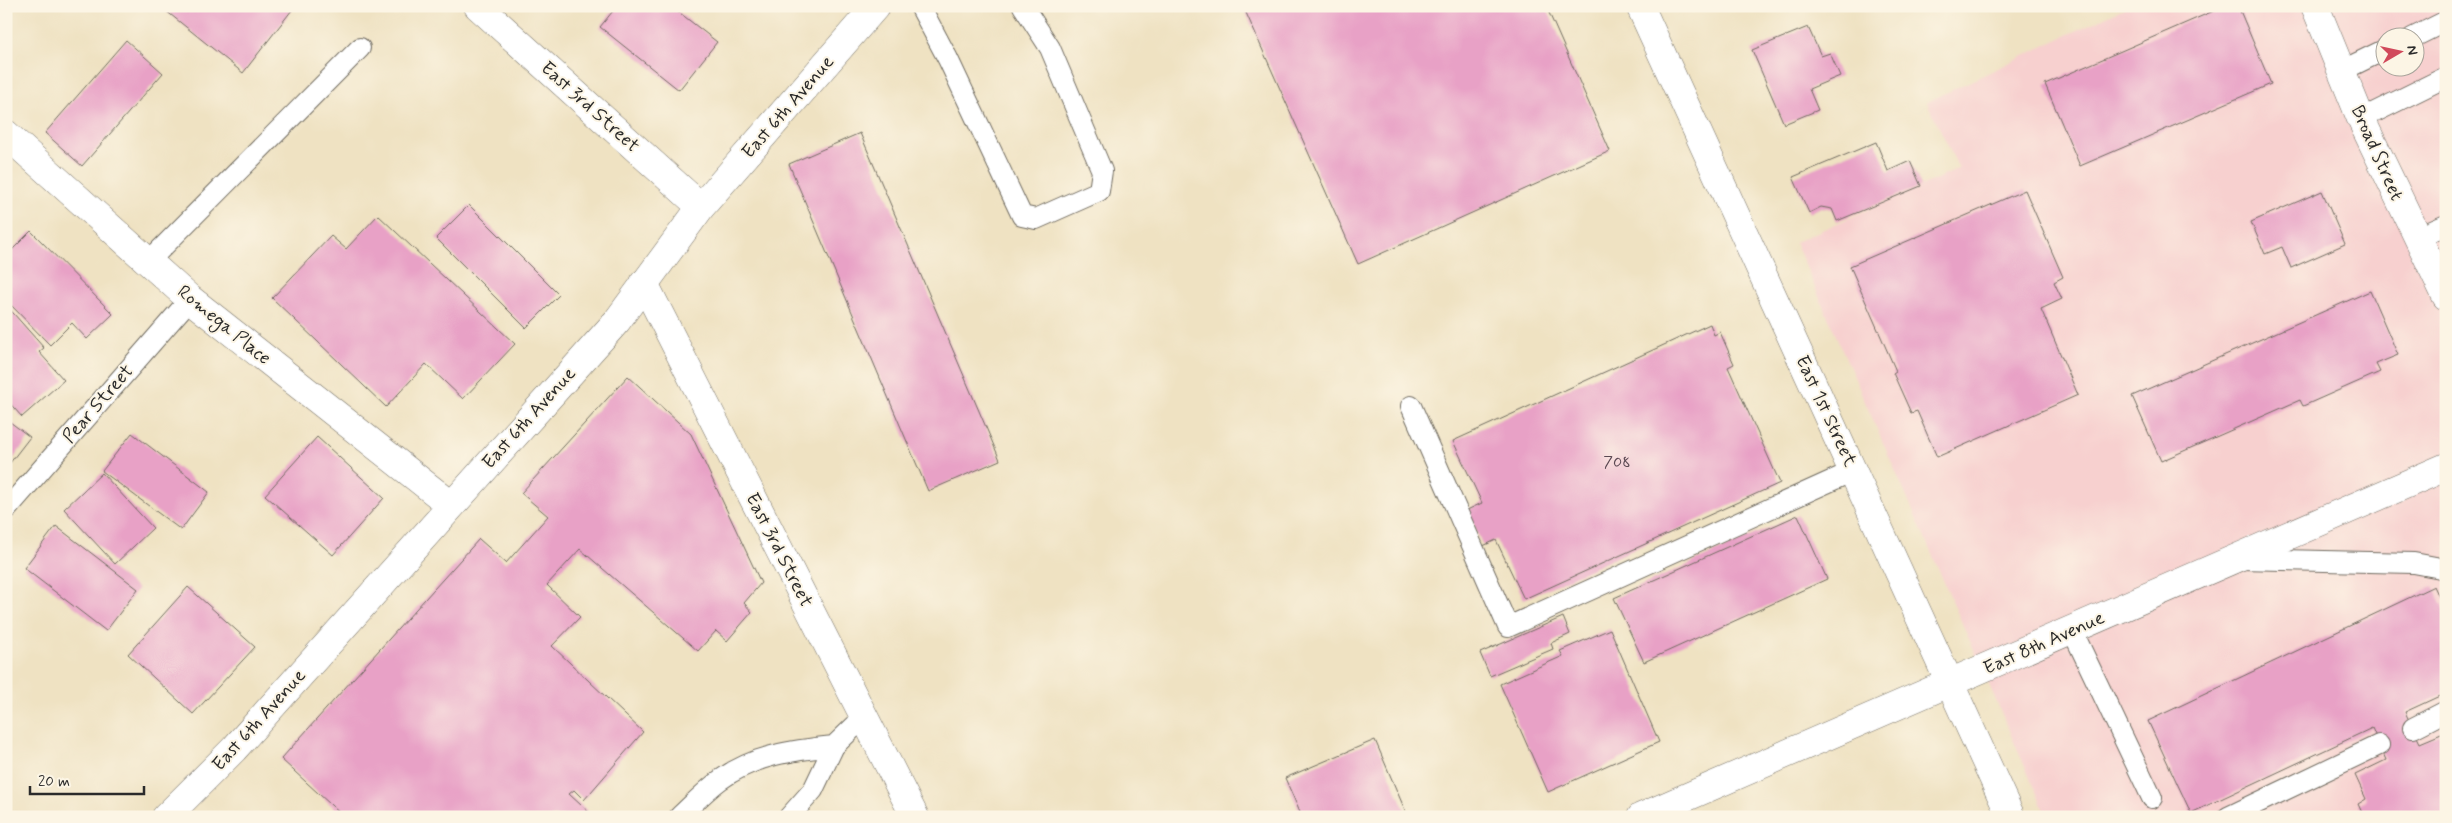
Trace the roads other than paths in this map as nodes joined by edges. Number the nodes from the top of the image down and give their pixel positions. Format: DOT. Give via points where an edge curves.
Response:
graph roads {
  1 [pos="478,6"];
  2 [pos="876,6"];
  3 [pos="920,6"];
  4 [pos="1023,6"];
  5 [pos="1640,6"];
  6 [pos="2315,6"];
  7 [pos="2446,22"];
  8 [pos="2424,32"];
  9 [pos="360,48"];
  10 [pos="2374,55"];
  11 [pos="2341,71"];
  12 [pos="2446,77"];
  13 [pos="2360,119"];
  14 [pos="6,134"];
  15 [pos="701,207"];
  16 [pos="2446,225"];
  17 [pos="2416,238"];
  18 [pos="149,261"];
  19 [pos="644,283"];
  20 [pos="2446,296"];
  21 [pos="190,299"];
  22 [pos="1411,406"];
  23 [pos="2446,467"];
  24 [pos="1854,471"];
  25 [pos="450,505"];
  26 [pos="6,510"];
  27 [pos="2236,559"];
  28 [pos="2446,570"];
  29 [pos="2072,630"];
  30 [pos="1951,683"];
  31 [pos="2446,711"];
  32 [pos="865,716"];
  33 [pos="2413,728"];
  34 [pos="834,746"];
  35 [pos="2380,746"];
  36 [pos="2152,798"];
  37 [pos="2007,815"];
  38 [pos="166,817"];
  39 [pos="679,817"];
  40 [pos="789,817"];
  41 [pos="915,817"];
  42 [pos="1641,817"];
  43 [pos="2228,817"];
  1 -- 15 [label="street, East 3rd Street"];
  2 -- 15 [label="street, East 6th Avenue"];
  3 -- 4 [label="lane" via="1022,216 1036,219 1099,191 1102,171 1050,48"];
  5 -- 24 [label="street, East 1st Street"];
  6 -- 11 [label="street, Broad Street"];
  7 -- 8 [label="lane"];
  9 -- 18 [label="lane"];
  10 -- 11 [label="lane"];
  11 -- 13 [label="street, Broad Street"];
  12 -- 13 [label="lane"];
  13 -- 17 [label="street, Broad Street"];
  14 -- 18 [label="street, Romega Place"];
  15 -- 19 [label="street, East 6th Avenue"];
  16 -- 17 [label="lane"];
  17 -- 20 [label="street, Broad Street"];
  18 -- 21 [label="street, Romega Place"];
  19 -- 25 [label="street, East 6th Avenue" via="617,320"];
  19 -- 32 [label="street, East 3rd Street"];
  21 -- 25 [label="street, Romega Place"];
  21 -- 26 [label="lane, Pear Street"];
  22 -- 24 [label="lane" via="1508,627"];
  23 -- 27 [label="street, East 8th Avenue"];
  24 -- 30 [label="street, East 1st Street"];
  25 -- 38 [label="street, East 6th Avenue" via="234,749"];
  27 -- 28 [label="lane" via="2414,564"];
  27 -- 29 [label="street, East 8th Avenue"];
  29 -- 30 [label="street, East 8th Avenue"];
  29 -- 36 [label="lane"];
  30 -- 37 [label="street, East 1st Street"];
  30 -- 42 [label="street, East 8th Avenue"];
  31 -- 33 [label="lane"];
  32 -- 34 [label="lane"];
  32 -- 41 [label="street, East 3rd Street"];
  34 -- 39 [label="lane" via="787,751 752,762 720,780"];
  34 -- 40 [label="lane" via="813,790"];
  35 -- 43 [label="lane"];
}
